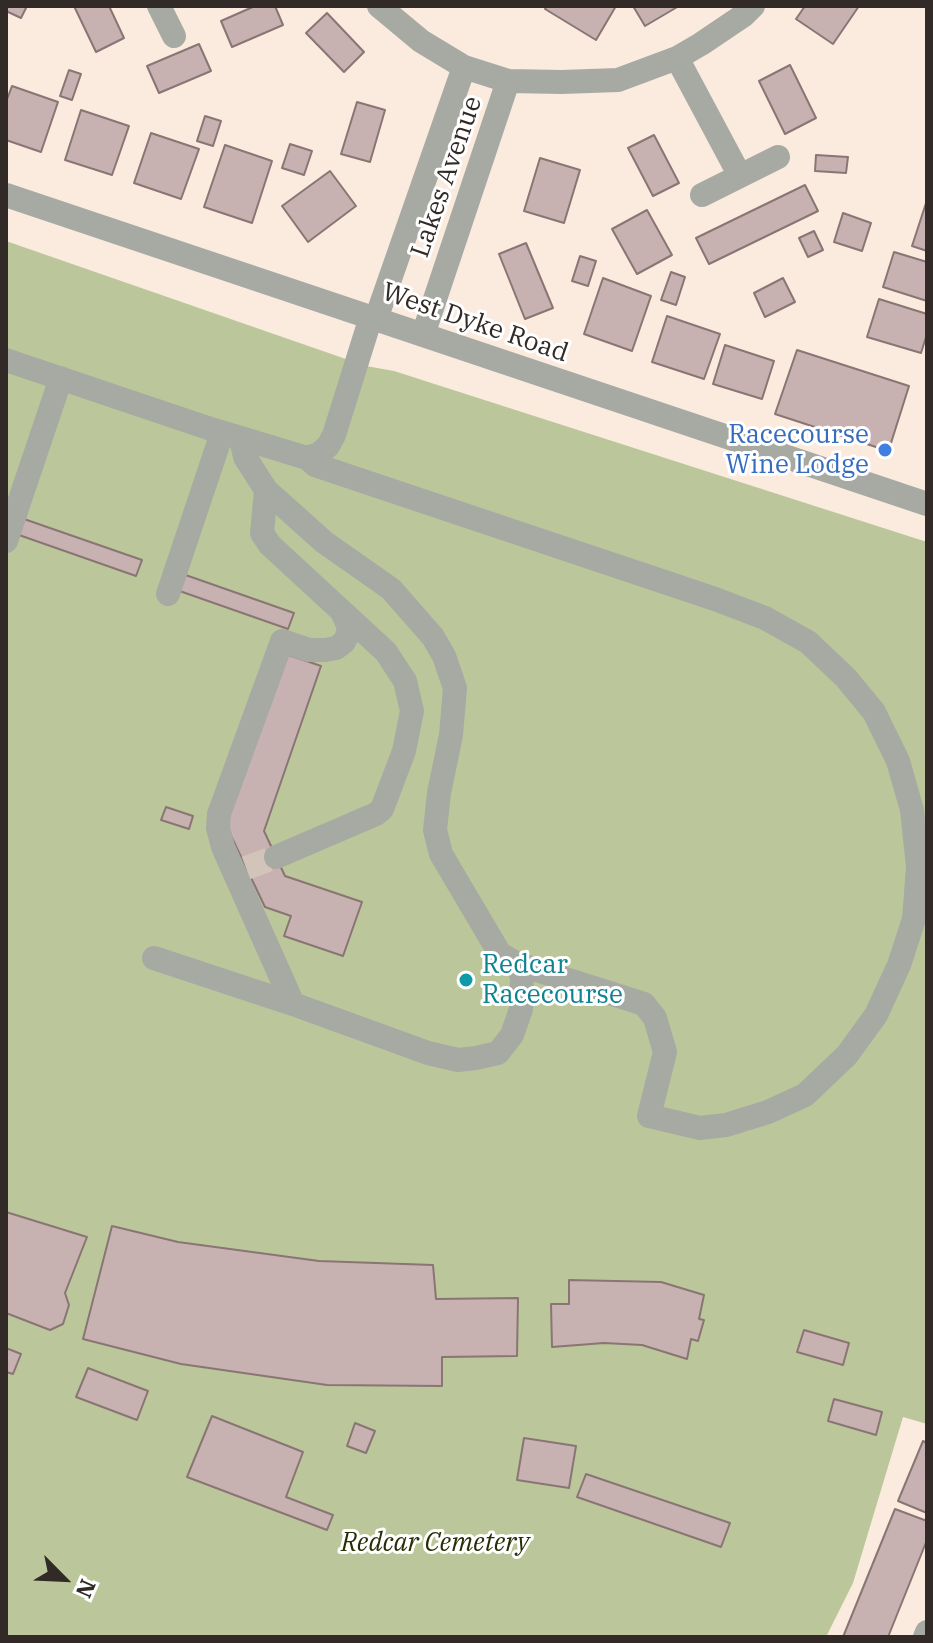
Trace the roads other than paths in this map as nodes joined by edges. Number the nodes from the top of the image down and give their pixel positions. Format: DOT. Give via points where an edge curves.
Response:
graph roads {
  1 [pos="159,6"];
  2 [pos="379,6"];
  3 [pos="753,6"];
  4 [pos="174,36"];
  5 [pos="677,58"];
  6 [pos="464,67"];
  7 [pos="508,81"];
  8 [pos="778,157"];
  9 [pos="740,176"];
  10 [pos="6,195"];
  11 [pos="702,195"];
  12 [pos="373,318"];
  13 [pos="423,335"];
  14 [pos="6,360"];
  15 [pos="61,378"];
  16 [pos="232,436"];
  17 [pos="307,458"];
  18 [pos="266,490"];
  19 [pos="926,500"];
  20 [pos="6,541"];
  21 [pos="168,594"];
  22 [pos="342,612"];
  23 [pos="276,857"];
  24 [pos="154,958"];
  25 [pos="518,964"];
  26 [pos="293,1004"];
  1 -- 4 [label="street"];
  2 -- 6 [label="street"];
  3 -- 5 [label="street"];
  5 -- 7 [label="street" via="618,80"];
  5 -- 9 [label="street"];
  6 -- 7 [label="street"];
  6 -- 12 [label="street, Lakes Avenue"];
  7 -- 13 [label="street, Lakes Avenue"];
  8 -- 9 [label="street"];
  9 -- 11 [label="street"];
  10 -- 12 [label="street, West Dyke Road"];
  12 -- 13 [label="street, West Dyke Road"];
  12 -- 17 [label="street, Lakes Avenue" via="334,435 319,454"];
  13 -- 19 [label="street, West Dyke Road"];
  14 -- 15 [label="street"];
  15 -- 16 [label="street"];
  15 -- 20 [label="street"];
  16 -- 17 [label="street"];
  16 -- 18 [label="street"];
  16 -- 21 [label="street"];
  17 -- 25 [label="street" via="765,618 808,642 846,678 874,712 898,761 912,810 918,867 914,919 876,1015 847,1055 805,1095 726,1125 700,1128 649,1116 665,1052 655,1018 644,1004"];
  18 -- 22 [label="street" via="262,533"];
  18 -- 25 [label="street" via="324,542 391,589 444,656 455,688 435,830 441,854 487,934 500,954"];
  22 -- 23 [label="street" via="386,652 405,681 412,711 404,751 376,814"];
  22 -- 26 [label="street" via="349,627 336,648 309,650 282,641 219,814 218,828"];
  24 -- 26 [label="street"];
  25 -- 26 [label="street" via="521,1009 512,1035 498,1053 476,1058 428,1053"];
}
